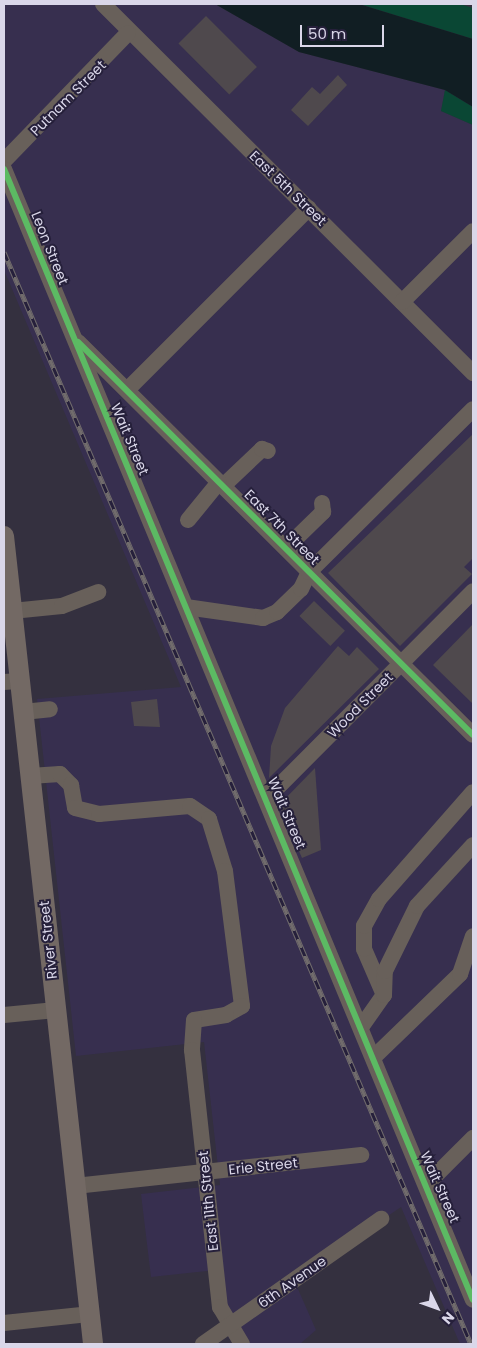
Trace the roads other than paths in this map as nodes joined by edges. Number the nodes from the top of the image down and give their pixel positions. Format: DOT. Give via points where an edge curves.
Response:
graph roads {
  1 [pos="103,4"];
  2 [pos="128,33"];
  3 [pos="4,161"];
  4 [pos="4,169"];
  5 [pos="309,208"];
  6 [pos="473,231"];
  7 [pos="402,302"];
  8 [pos="73,337"];
  9 [pos="473,372"];
  10 [pos="127,390"];
  11 [pos="473,409"];
  12 [pos="268,450"];
  13 [pos="221,484"];
  14 [pos="322,503"];
  15 [pos="188,520"];
  16 [pos="4,536"];
  17 [pos="286,548"];
  18 [pos="309,572"];
  19 [pos="473,591"];
  20 [pos="98,592"];
  21 [pos="186,606"];
  22 [pos="12,611"];
  23 [pos="402,663"];
  24 [pos="12,682"];
  25 [pos="50,709"];
  26 [pos="23,712"];
  27 [pos="473,735"];
  28 [pos="30,776"];
  29 [pos="473,792"];
  30 [pos="267,798"];
  31 [pos="473,845"];
  32 [pos="473,936"];
  33 [pos="467,977"];
  34 [pos="384,995"];
  35 [pos="56,1010"];
  36 [pos="4,1015"];
  37 [pos="362,1026"];
  38 [pos="374,1058"];
  39 [pos="473,1138"];
  40 [pos="361,1155"];
  41 [pos="205,1172"];
  42 [pos="428,1183"];
  43 [pos="75,1186"];
  44 [pos="381,1219"];
  45 [pos="473,1300"];
  46 [pos="89,1314"];
  47 [pos="4,1323"];
  48 [pos="229,1326"];
  49 [pos="93,1344"];
  50 [pos="203,1344"];
  51 [pos="242,1344"];
  1 -- 2 [label="street, East 5th Street"];
  2 -- 3 [label="street, Putnam Street"];
  2 -- 5 [label="street, East 5th Street"];
  4 -- 8 [label="street, Leon Street"];
  5 -- 7 [label="street, East 5th Street"];
  5 -- 10 [label="street"];
  6 -- 7 [label="street"];
  7 -- 9 [label="street, East 5th Street"];
  8 -- 10 [label="street, East 7th Street"];
  8 -- 21 [label="street, Wait Street"];
  10 -- 13 [label="street, East 7th Street"];
  11 -- 18 [label="street"];
  12 -- 13 [label="street" via="262,449"];
  13 -- 15 [label="street"];
  13 -- 17 [label="street, East 7th Street"];
  14 -- 17 [label="street" via="323,512"];
  16 -- 22 [label="main road, River Street"];
  17 -- 18 [label="street, East 7th Street"];
  18 -- 21 [label="street" via="301,589 263,618"];
  18 -- 23 [label="street, East 7th Street"];
  19 -- 23 [label="street, Wood Street"];
  20 -- 22 [label="street" via="62,606"];
  21 -- 30 [label="street, Wait Street"];
  22 -- 24 [label="main road, River Street"];
  23 -- 27 [label="street, East 7th Street"];
  23 -- 30 [label="street, Wood Street"];
  24 -- 26 [label="main road, River Street"];
  25 -- 26 [label="street"];
  26 -- 28 [label="main road, River Street"];
  28 -- 35 [label="main road, River Street"];
  28 -- 41 [label="street, East 11th Street" via="60,774 72,785 75,808 99,814 190,806 209,819 225,871 242,1006 226,1015 194,1020 192,1050"];
  29 -- 34 [label="street" via="379,899 364,926 364,949"];
  30 -- 37 [label="street, Wait Street"];
  31 -- 34 [label="street" via="417,906 385,971"];
  32 -- 33 [label="street"];
  33 -- 38 [label="street"];
  34 -- 37 [label="street"];
  35 -- 36 [label="street"];
  35 -- 43 [label="main road, River Street"];
  37 -- 38 [label="street, Wait Street"];
  38 -- 42 [label="street, Wait Street"];
  39 -- 42 [label="street"];
  40 -- 41 [label="street, Erie Street"];
  41 -- 43 [label="street, Erie Street"];
  41 -- 48 [label="street, East 11th Street" via="220,1307"];
  42 -- 45 [label="street, Wait Street"];
  43 -- 46 [label="main road, River Street"];
  44 -- 48 [label="street, 6th Avenue"];
  46 -- 47 [label="street"];
  46 -- 49 [label="main road, River Street"];
  48 -- 50 [label="street, 6th Avenue"];
  48 -- 51 [label="street, East 11th Street"];
}
